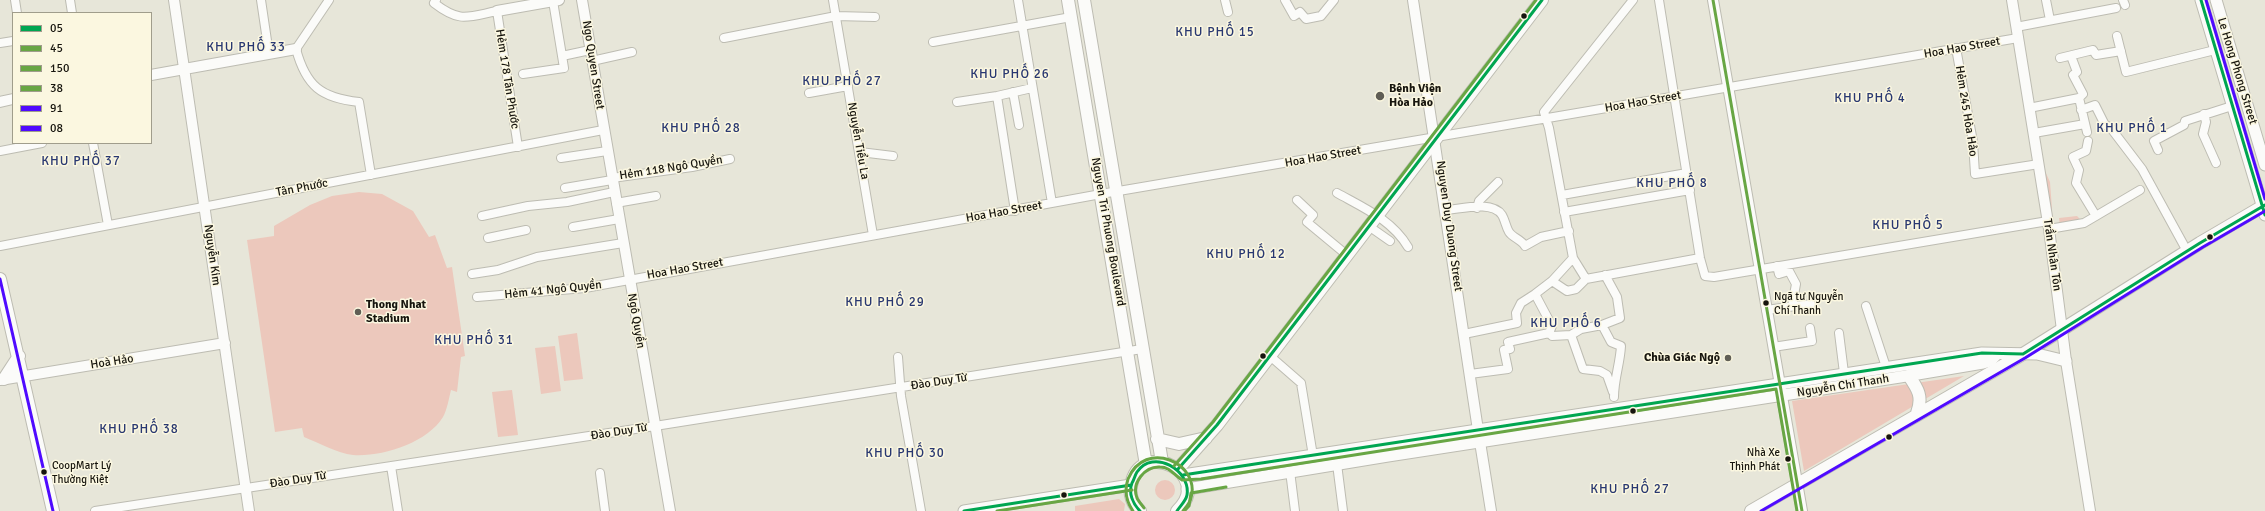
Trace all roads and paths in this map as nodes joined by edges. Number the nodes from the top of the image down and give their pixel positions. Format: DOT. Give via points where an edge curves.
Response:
graph roads {
  1 [pos="15,0"];
  2 [pos="70,0"];
  3 [pos="174,0"];
  4 [pos="261,0"];
  5 [pos="330,0"];
  6 [pos="436,0"];
  7 [pos="556,0"];
  8 [pos="582,0"];
  9 [pos="833,0"];
  10 [pos="1018,0"];
  11 [pos="1068,0"];
  12 [pos="1084,0"];
  13 [pos="1225,0"];
  14 [pos="1285,0"];
  15 [pos="1334,0"];
  16 [pos="1413,0"];
  17 [pos="1542,0"];
  18 [pos="1633,0"];
  19 [pos="1659,0"];
  20 [pos="1713,0"];
  21 [pos="2012,0"];
  22 [pos="2046,0"];
  23 [pos="2201,0"];
  24 [pos="2216,0"];
  25 [pos="2116,8"];
  26 [pos="497,11"];
  27 [pos="17,12"];
  28 [pos="72,12"];
  29 [pos="1228,12"];
  30 [pos="1087,14"];
  31 [pos="836,16"];
  32 [pos="875,17"];
  33 [pos="1071,17"];
  34 [pos="2050,20"];
  35 [pos="1022,26"];
  36 [pos="2016,27"];
  37 [pos="2117,36"];
  38 [pos="724,38"];
  39 [pos="2018,38"];
  40 [pos="12,41"];
  41 [pos="933,42"];
  42 [pos="0,44"];
  43 [pos="1956,48"];
  44 [pos="296,49"];
  45 [pos="590,50"];
  46 [pos="2215,50"];
  47 [pos="2121,51"];
  48 [pos="632,52"];
  49 [pos="269,54"];
  50 [pos="562,56"];
  51 [pos="2071,56"];
  52 [pos="2060,58"];
  53 [pos="592,61"];
  54 [pos="184,69"];
  55 [pos="523,74"];
  56 [pos="152,75"];
  57 [pos="848,86"];
  58 [pos="1728,87"];
  59 [pos="1032,88"];
  60 [pos="1013,92"];
  61 [pos="809,93"];
  62 [pos="997,96"];
  63 [pos="1675,96"];
  64 [pos="2079,98"];
  65 [pos="12,99"];
  66 [pos="0,102"];
  67 [pos="957,102"];
  68 [pos="2232,106"];
  69 [pos="2029,108"];
  70 [pos="2081,110"];
  71 [pos="2204,114"];
  72 [pos="1546,119"];
  73 [pos="2085,124"];
  74 [pos="1019,125"];
  75 [pos="603,130"];
  76 [pos="2034,133"];
  77 [pos="1435,137"];
  78 [pos="37,144"];
  79 [pos="93,144"];
  80 [pos="518,147"];
  81 [pos="607,150"];
  82 [pos="2158,150"];
  83 [pos="0,151"];
  84 [pos="860,152"];
  85 [pos="894,156"];
  86 [pos="561,158"];
  87 [pos="730,159"];
  88 [pos="2216,163"];
  89 [pos="2039,164"];
  90 [pos="2265,165"];
  91 [pos="1687,173"];
  92 [pos="371,175"];
  93 [pos="612,179"];
  94 [pos="1498,182"];
  95 [pos="565,188"];
  96 [pos="1690,190"];
  97 [pos="2140,190"];
  98 [pos="614,192"];
  99 [pos="1116,192"];
  100 [pos="1337,193"];
  101 [pos="1101,194"];
  102 [pos="1562,195"];
  103 [pos="656,196"];
  104 [pos="1297,200"];
  105 [pos="616,203"];
  106 [pos="1052,203"];
  107 [pos="204,207"];
  108 [pos="1477,208"];
  109 [pos="2264,209"];
  110 [pos="1016,210"];
  111 [pos="1446,210"];
  112 [pos="1564,212"];
  113 [pos="482,216"];
  114 [pos="1378,216"];
  115 [pos="2096,216"];
  116 [pos="619,219"];
  117 [pos="108,225"];
  118 [pos="2048,225"];
  119 [pos="573,227"];
  120 [pos="1370,227"];
  121 [pos="526,230"];
  122 [pos="1569,231"];
  123 [pos="874,235"];
  124 [pos="488,238"];
  125 [pos="1390,241"];
  126 [pos="623,243"];
  127 [pos="0,246"];
  128 [pos="1408,247"];
  129 [pos="2186,252"];
  130 [pos="1348,256"];
  131 [pos="1573,258"];
  132 [pos="1700,258"];
  133 [pos="1777,266"];
  134 [pos="1758,270"];
  135 [pos="472,274"];
  136 [pos="1605,275"];
  137 [pos="0,279"];
  138 [pos="629,279"];
  139 [pos="1586,279"];
  140 [pos="1552,281"];
  141 [pos="1535,294"];
  142 [pos="477,297"];
  143 [pos="1811,304"];
  144 [pos="1792,306"];
  145 [pos="1866,306"];
  146 [pos="1766,310"];
  147 [pos="1602,325"];
  148 [pos="1810,328"];
  149 [pos="2062,329"];
  150 [pos="1550,333"];
  151 [pos="1839,333"];
  152 [pos="1464,334"];
  153 [pos="1571,335"];
  154 [pos="225,343"];
  155 [pos="1773,347"];
  156 [pos="1142,349"];
  157 [pos="1128,352"];
  158 [pos="2023,354"];
  159 [pos="18,356"];
  160 [pos="1270,356"];
  161 [pos="898,357"];
  162 [pos="2066,361"];
  163 [pos="1938,365"];
  164 [pos="1886,367"];
  165 [pos="1470,374"];
  166 [pos="1844,374"];
  167 [pos="23,376"];
  168 [pos="1909,376"];
  169 [pos="2,380"];
  170 [pos="1780,383"];
  171 [pos="900,388"];
  172 [pos="1782,396"];
  173 [pos="1616,402"];
  174 [pos="1917,413"];
  175 [pos="655,426"];
  176 [pos="1478,430"];
  177 [pos="1157,438"];
  178 [pos="1206,438"];
  179 [pos="1480,442"];
  180 [pos="1313,456"];
  181 [pos="1162,462"];
  182 [pos="1337,464"];
  183 [pos="1146,465"];
  184 [pos="392,466"];
  185 [pos="1290,471"];
  186 [pos="1181,472"];
  187 [pos="600,473"];
  188 [pos="1797,484"];
  189 [pos="1131,485"];
  190 [pos="246,488"];
  191 [pos="1187,488"];
  192 [pos="1134,508"];
  193 [pos="53,511"];
  194 [pos="95,511"];
  195 [pos="249,511"];
  196 [pos="398,511"];
  197 [pos="605,511"];
  198 [pos="670,511"];
  199 [pos="921,511"];
  200 [pos="964,511"];
  201 [pos="1177,511"];
  202 [pos="1295,511"];
  203 [pos="1344,511"];
  204 [pos="1491,511"];
  205 [pos="1751,511"];
  206 [pos="1802,511"];
  207 [pos="2090,511"];
  1 -- 27 [label="street"];
  2 -- 28 [label="street"];
  3 -- 54 [label="street, Nguyễn Kim"];
  4 -- 49 [label="street"];
  5 -- 44 [label="street"];
  6 -- 26 [label="street" via="434,3 453,16 467,17"];
  7 -- 26 [label="street"];
  7 -- 50 [label="street"];
  8 -- 45 [label="street, Ngo Quyen Street"];
  9 -- 31 [label="street, Nguyễn Tiểu La"];
  10 -- 35 [label="street"];
  11 -- 33 [label="main road, Nguyen Tri Phuong Boulevard"];
  12 -- 30 [label="main road, Nguyen Tri Phuong Boulevard"];
  13 -- 29 [label="street"];
  14 -- 15 [label="street" via="1294,16 1300,12 1306,20 1321,16"];
  16 -- 77 [label="street, Nguyen Duy Duong Street"];
  17 -- 77 [label="main road"];
  18 -- 72 [label="street" via="1544,112"];
  19 -- 63 [label="street"];
  20 -- 58 [label="street"];
  21 -- 36 [label="street, Trần Nhân Tôn"];
  22 -- 34 [label="street"];
  23 -- 46 [label="main road, Le Hong Phong Street"];
  24 -- 90 [label="main road, Le Hong Phong Street"];
  25 -- 34 [label="street"];
  26 -- 80 [label="street, Hẻm 178 Tân Phước"];
  30 -- 33 [label="main road"];
  30 -- 99 [label="main road, Nguyen Tri Phuong Boulevard"];
  31 -- 32 [label="street"];
  31 -- 38 [label="street"];
  31 -- 57 [label="street, Nguyễn Tiểu La"];
  33 -- 35 [label="street"];
  33 -- 101 [label="main road, Nguyen Tri Phuong Boulevard"];
  34 -- 36 [label="street"];
  35 -- 41 [label="street"];
  35 -- 59 [label="street"];
  36 -- 39 [label="street, Trần Nhân Tôn"];
  37 -- 47 [label="street"];
  39 -- 43 [label="street, Hoa Hao Street"];
  39 -- 69 [label="street, Trần Nhân Tôn"];
  40 -- 42 [label="street"];
  43 -- 58 [label="street, Hoa Hao Street"];
  43 -- 89 [label="street, Hẻm 245 Hòa Hảo" via="1973,142 1975,174"];
  44 -- 49 [label="street"];
  44 -- 92 [label="street" via="304,73 318,89 340,100 359,102"];
  45 -- 50 [label="street"];
  45 -- 53 [label="street, Ngo Quyen Street"];
  46 -- 47 [label="street" via="2126,72"];
  46 -- 68 [label="main road, Le Hong Phong Street"];
  47 -- 51 [label="street" via="2096,55 2092,50"];
  48 -- 53 [label="street"];
  49 -- 54 [label="street"];
  50 -- 55 [label="street" via="564,68"];
  51 -- 52 [label="street"];
  51 -- 64 [label="street" via="2077,72 2073,75 2083,94"];
  53 -- 75 [label="street, Ngo Quyen Street"];
  54 -- 56 [label="street"];
  54 -- 107 [label="street, Nguyễn Kim"];
  57 -- 61 [label="street"];
  57 -- 84 [label="street, Nguyễn Tiểu La"];
  58 -- 63 [label="street, Hoa Hao Street"];
  58 -- 134 [label="street"];
  59 -- 60 [label="street"];
  59 -- 106 [label="street"];
  60 -- 62 [label="street"];
  60 -- 74 [label="street"];
  62 -- 67 [label="street"];
  62 -- 110 [label="street"];
  63 -- 72 [label="street, Hoa Hao Street"];
  63 -- 91 [label="street"];
  64 -- 69 [label="street"];
  64 -- 70 [label="street"];
  65 -- 66 [label="street"];
  68 -- 71 [label="street"];
  68 -- 109 [label="main road, Le Hong Phong Street"];
  69 -- 76 [label="street, Trần Nhân Tôn"];
  70 -- 73 [label="street"];
  70 -- 129 [label="street" via="2095,104 2105,125 2142,169"];
  71 -- 82 [label="street" via="2185,121 2184,125 2154,141"];
  71 -- 88 [label="street" via="2204,134"];
  72 -- 77 [label="street, Hoa Hao Street"];
  72 -- 102 [label="street" via="1550,128"];
  73 -- 76 [label="street"];
  73 -- 115 [label="street" via="2088,137 2086,152 2073,157 2079,170 2076,183"];
  75 -- 80 [label="street, Tân Phước"];
  75 -- 81 [label="street, Ngô Quyền"];
  76 -- 89 [label="street, Trần Nhân Tôn"];
  77 -- 99 [label="street, Hoa Hao Street"];
  77 -- 111 [label="street, Nguyen Duy Duong Street"];
  77 -- 114 [label="main road"];
  78 -- 83 [label="street"];
  79 -- 117 [label="street"];
  80 -- 92 [label="street, Tân Phước"];
  81 -- 86 [label="street"];
  81 -- 93 [label="street, Ngô Quyền"];
  84 -- 85 [label="street"];
  84 -- 123 [label="street, Nguyễn Tiểu La"];
  87 -- 93 [label="street, Hẻm 118 Ngô Quyền"];
  89 -- 118 [label="street, Trần Nhân Tôn"];
  91 -- 96 [label="street"];
  91 -- 102 [label="street"];
  92 -- 107 [label="street, Tân Phước"];
  93 -- 95 [label="street, Hẻm 118 Ngô Quyền"];
  93 -- 98 [label="street, Ngô Quyền"];
  94 -- 108 [label="street" via="1479,201"];
  96 -- 112 [label="street"];
  96 -- 132 [label="street"];
  97 -- 115 [label="street"];
  98 -- 105 [label="street, Ngô Quyền"];
  98 -- 113 [label="street"];
  99 -- 101 [label="street, Hoa Hao Street"];
  99 -- 156 [label="main road, Nguyen Tri Phuong Boulevard"];
  100 -- 114 [label="street"];
  101 -- 106 [label="street, Hoa Hao Street"];
  101 -- 157 [label="main road, Nguyen Tri Phuong Boulevard"];
  102 -- 112 [label="street"];
  103 -- 105 [label="street"];
  104 -- 130 [label="street" via="1313,215 1307,222"];
  105 -- 116 [label="street, Ngô Quyền"];
  106 -- 110 [label="street, Hoa Hao Street"];
  107 -- 117 [label="street, Tân Phước"];
  107 -- 154 [label="street, Nguyễn Kim"];
  108 -- 111 [label="street"];
  108 -- 122 [label="street" via="1496,209 1502,215 1510,234 1522,241 1525,246 1541,237"];
  109 -- 129 [label="main road"];
  110 -- 123 [label="street, Hoa Hao Street"];
  111 -- 152 [label="street, Nguyen Duy Duong Street"];
  112 -- 122 [label="street"];
  114 -- 120 [label="main road"];
  114 -- 128 [label="street" via="1399,232"];
  115 -- 118 [label="street" via="2084,223"];
  116 -- 119 [label="street"];
  116 -- 126 [label="street, Ngô Quyền"];
  117 -- 127 [label="street, Tân Phước"];
  118 -- 133 [label="street"];
  118 -- 149 [label="street, Trần Nhân Tôn"];
  120 -- 125 [label="street"];
  120 -- 130 [label="main road"];
  121 -- 124 [label="street"];
  122 -- 131 [label="street"];
  123 -- 138 [label="street, Hoa Hao Street"];
  126 -- 135 [label="street" via="537,257 498,270"];
  126 -- 138 [label="street, Ngô Quyền"];
  129 -- 149 [label="main road"];
  130 -- 160 [label="main road"];
  131 -- 139 [label="street"];
  131 -- 140 [label="street"];
  132 -- 134 [label="street" via="1705,276 1714,277"];
  132 -- 136 [label="street"];
  133 -- 134 [label="street"];
  133 -- 144 [label="street" via="1779,274 1789,271 1796,284"];
  134 -- 146 [label="street"];
  136 -- 139 [label="street"];
  136 -- 147 [label="street" via="1617,297 1620,318"];
  137 -- 159 [label="main road"];
  138 -- 142 [label="street, Hẻm 41 Ngô Quyền" via="585,288"];
  138 -- 175 [label="street, Ngô Quyền"];
  139 -- 140 [label="street" via="1576,289 1567,291"];
  140 -- 141 [label="street"];
  141 -- 150 [label="street" via="1552,326"];
  141 -- 152 [label="street" via="1521,302 1516,313 1517,323"];
  143 -- 144 [label="street"];
  144 -- 146 [label="street"];
  145 -- 164 [label="street"];
  146 -- 155 [label="street"];
  147 -- 153 [label="street" via="1581,329"];
  147 -- 173 [label="street" via="1611,342 1621,346 1620,363 1616,368"];
  148 -- 155 [label="street" via="1812,341"];
  149 -- 158 [label="main road"];
  149 -- 162 [label="street, Trần Nhân Tôn"];
  150 -- 153 [label="street" via="1552,336"];
  150 -- 165 [label="street" via="1508,342 1510,350 1504,350 1508,369"];
  151 -- 166 [label="street"];
  152 -- 165 [label="street, Nguyen Duy Duong Street"];
  153 -- 173 [label="street" via="1582,369 1600,371 1607,375"];
  154 -- 167 [label="street, Hoà Hảo"];
  154 -- 190 [label="street, Nguyễn Kim"];
  155 -- 170 [label="street"];
  156 -- 157 [label="street, Đào Duy Từ"];
  156 -- 177 [label="main road, Nguyen Tri Phuong Boulevard"];
  157 -- 171 [label="street, Đào Duy Từ"];
  157 -- 183 [label="main road, Nguyen Tri Phuong Boulevard"];
  158 -- 162 [label="main road, Nguyễn Chí Thanh" via="2045,354"];
  158 -- 163 [label="main road, Nguyễn Chí Thanh" via="1982,353"];
  158 -- 174 [label="main road"];
  159 -- 167 [label="main road"];
  159 -- 169 [label="main road"];
  160 -- 178 [label="main road"];
  160 -- 180 [label="street" via="1301,383"];
  161 -- 171 [label="street"];
  162 -- 207 [label="street, Trần Nhân Tôn"];
  163 -- 164 [label="main road, Nguyễn Chí Thanh"];
  163 -- 168 [label="main road, Nguyễn Chí Thanh"];
  164 -- 166 [label="main road, Nguyễn Chí Thanh"];
  165 -- 176 [label="street, Nguyen Duy Duong Street"];
  166 -- 170 [label="main road, Nguyễn Chí Thanh"];
  167 -- 169 [label="street, Hoà Hảo"];
  167 -- 193 [label="main road"];
  168 -- 172 [label="main road, Nguyễn Chí Thanh"];
  168 -- 174 [label="main road" via="1921,400"];
  170 -- 172 [label="street"];
  170 -- 173 [label="main road, Nguyễn Chí Thanh"];
  171 -- 175 [label="street, Đào Duy Từ"];
  171 -- 199 [label="street"];
  172 -- 179 [label="main road, Nguyễn Chí Thanh"];
  172 -- 188 [label="street"];
  173 -- 176 [label="main road, Nguyễn Chí Thanh"];
  174 -- 188 [label="main road"];
  175 -- 184 [label="street, Đào Duy Từ"];
  175 -- 198 [label="street, Ngô Quyền"];
  176 -- 179 [label="main road"];
  176 -- 180 [label="main road, Nguyễn Chí Thanh"];
  177 -- 178 [label="main road" via="1179,444"];
  177 -- 181 [label="main road, Nguyen Tri Phuong Boulevard"];
  178 -- 186 [label="main road"];
  179 -- 182 [label="main road, Nguyễn Chí Thanh"];
  179 -- 204 [label="street"];
  180 -- 186 [label="main road, Nguyễn Chí Thanh"];
  181 -- 183 [label="main road"];
  181 -- 186 [label="main road"];
  182 -- 185 [label="main road, Nguyễn Chí Thanh"];
  182 -- 203 [label="street"];
  183 -- 189 [label="main road" via="1136,473"];
  184 -- 190 [label="street, Đào Duy Từ"];
  184 -- 196 [label="street"];
  185 -- 191 [label="main road, Nguyễn Chí Thanh"];
  185 -- 202 [label="street"];
  186 -- 191 [label="main road"];
  187 -- 197 [label="street"];
  188 -- 205 [label="main road"];
  188 -- 206 [label="street"];
  189 -- 192 [label="main road"];
  189 -- 200 [label="main road"];
  190 -- 194 [label="street, Đào Duy Từ"];
  190 -- 195 [label="street, Nguyễn Kim"];
  191 -- 201 [label="main road" via="1184,504"];
}
